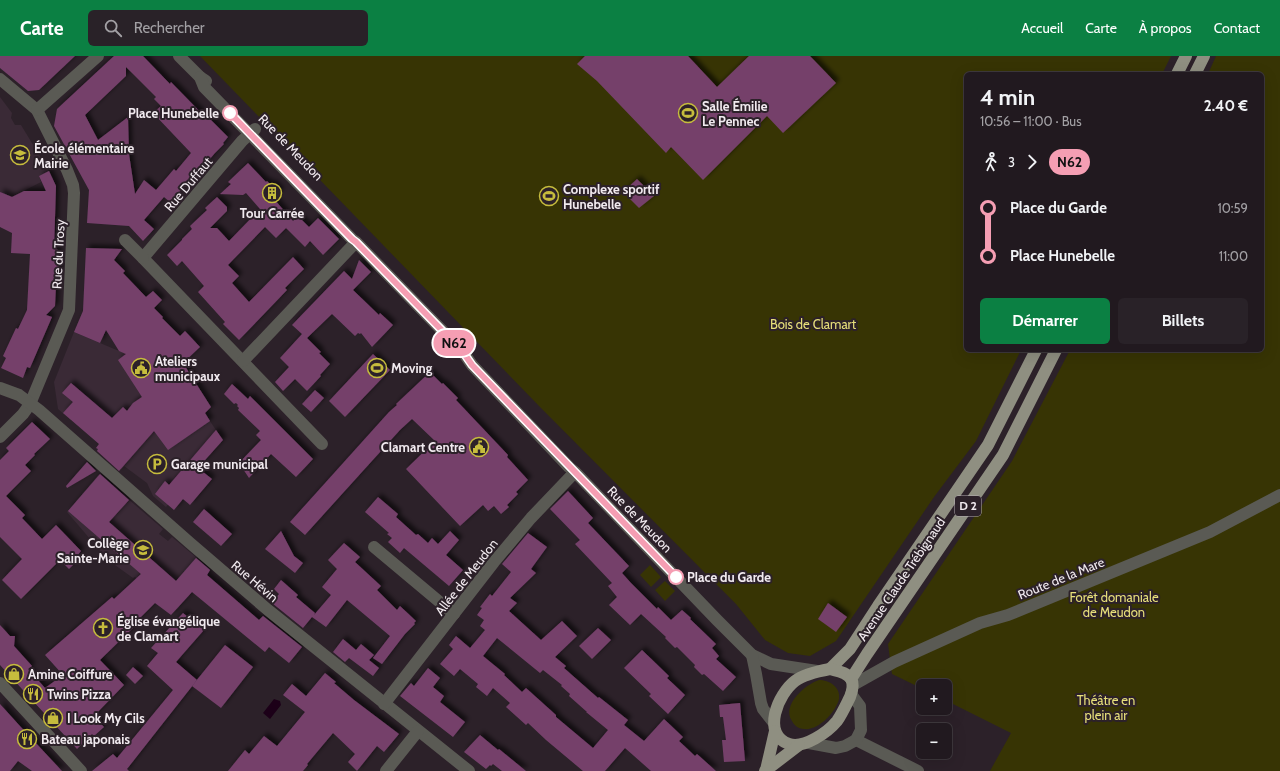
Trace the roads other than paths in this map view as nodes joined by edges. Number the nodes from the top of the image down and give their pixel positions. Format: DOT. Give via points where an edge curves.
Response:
graph roads {
  1 [pos="98,56"];
  2 [pos="179,56"];
  3 [pos="1186,56"];
  4 [pos="1204,56"];
  5 [pos="1178,72"];
  6 [pos="1197,72"];
  7 [pos="0,79"];
  8 [pos="33,107"];
  9 [pos="252,131"];
  10 [pos="125,240"];
  11 [pos="356,242"];
  12 [pos="143,258"];
  13 [pos="1035,352"];
  14 [pos="1055,352"];
  15 [pos="243,361"];
  16 [pos="0,388"];
  17 [pos="30,404"];
  18 [pos="0,437"];
  19 [pos="322,444"];
  20 [pos="575,472"];
  21 [pos="1280,495"];
  22 [pos="374,547"];
  23 [pos="454,614"];
  24 [pos="752,655"];
  25 [pos="830,669"];
  26 [pos="817,671"];
  27 [pos="0,683"];
  28 [pos="852,686"];
  29 [pos="384,704"];
  30 [pos="775,727"];
  31 [pos="418,731"];
  32 [pos="856,740"];
  33 [pos="804,744"];
  34 [pos="81,771"];
  35 [pos="386,771"];
  36 [pos="469,771"];
  37 [pos="766,771"];
  38 [pos="918,771"];
  1 -- 8 [label="street"];
  2 -- 9 [label="street, Rue de Meudon" via="200,77 210,83"];
  3 -- 5 [label="main road"];
  4 -- 6 [label="main road"];
  7 -- 8 [label="street, Rue du Trosy"];
  8 -- 17 [label="street, Rue du Trosy" via="67,170 74,193 69,310"];
  9 -- 11 [label="street, Rue de Meudon" via="350,228"];
  9 -- 12 [label="street, Rue Duffaut"];
  10 -- 12 [label="street"];
  11 -- 15 [label="street"];
  11 -- 20 [label="street, Rue de Meudon"];
  12 -- 15 [label="street"];
  13 -- 25 [label="main road, Avenue Claude Trébignaud / D 2" via="988,445 850,649"];
  14 -- 28 [label="main road, Avenue Claude Trébignaud / D 2" via="1003,455 867,654"];
  15 -- 19 [label="street"];
  16 -- 17 [label="street, Rue Hévin" via="19,395"];
  17 -- 18 [label="street, Rue du Trosy"];
  17 -- 29 [label="street, Rue Hévin" via="268,610"];
  20 -- 23 [label="street, Allée de Meudon" via="531,518"];
  20 -- 24 [label="street, Rue de Meudon"];
  21 -- 28 [label="street, Route de la Mare" via="1210,532 1008,615 980,623 894,662"];
  22 -- 23 [label="street"];
  23 -- 29 [label="street, Allée de Meudon"];
  24 -- 26 [label="street, Rue de Meudon" via="771,664"];
  24 -- 30 [label="street" via="761,703"];
  25 -- 26 [label="main road"];
  25 -- 28 [label="main road" via="843,672"];
  26 -- 30 [label="main road" via="796,681 783,695 776,709"];
  27 -- 34 [label="street"];
  28 -- 32 [label="street" via="860,706 861,730"];
  28 -- 33 [label="main road" via="846,705 836,722"];
  29 -- 31 [label="street, Rue Hévin"];
  30 -- 33 [label="main road" via="778,737 784,742 791,745"];
  30 -- 37 [label="main road"];
  31 -- 35 [label="street"];
  31 -- 36 [label="street, Rue Hévin"];
  32 -- 33 [label="street" via="836,748"];
  32 -- 38 [label="street"];
  33 -- 37 [label="main road"];
}
